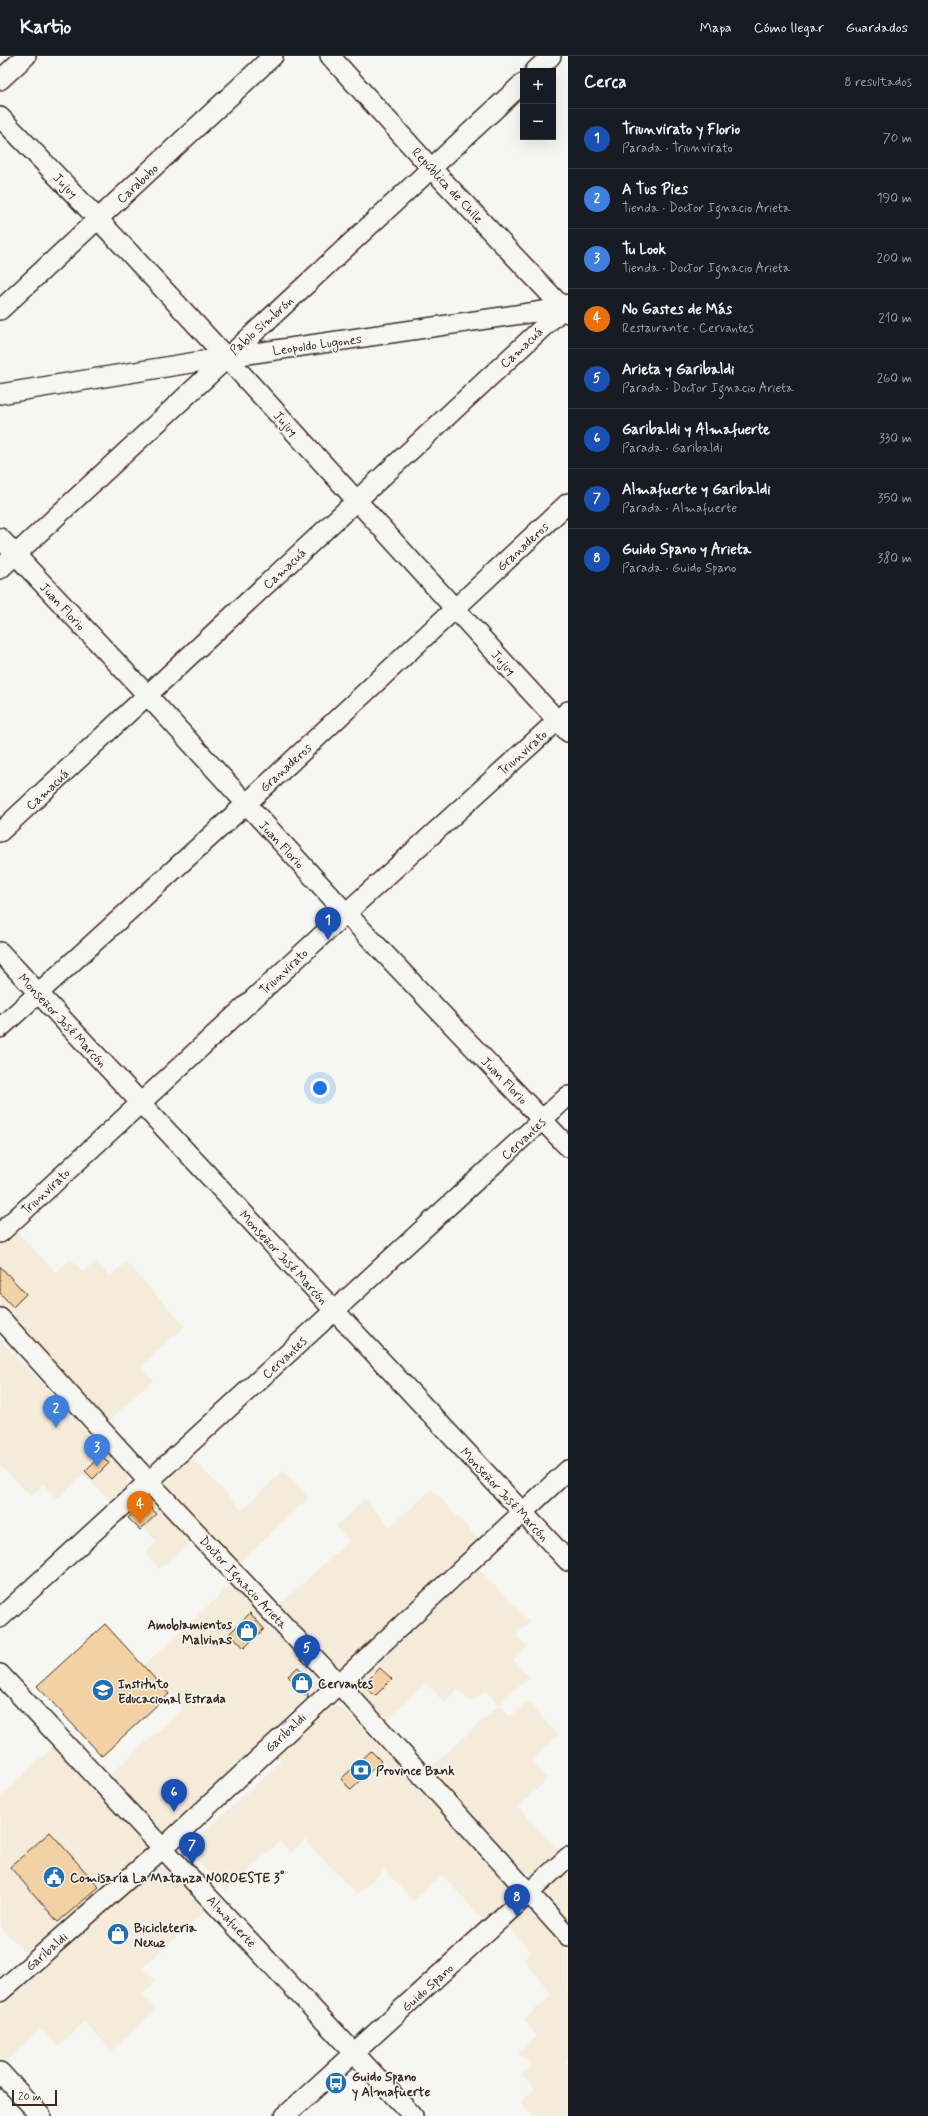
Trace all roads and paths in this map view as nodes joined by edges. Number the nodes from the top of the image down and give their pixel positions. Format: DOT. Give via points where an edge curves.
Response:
graph roads {
  1 [pos="26,56"];
  2 [pos="273,56"];
  3 [pos="330,56"];
  4 [pos="551,56"];
  5 [pos="538,68"];
  6 [pos="0,80"];
  7 [pos="520,86"];
  8 [pos="0,117"];
  9 [pos="432,169"];
  10 [pos="99,219"];
  11 [pos="566,308"];
  12 [pos="0,310"];
  13 [pos="227,357"];
  14 [pos="0,394"];
  15 [pos="355,500"];
  16 [pos="568,503"];
  17 [pos="0,538"];
  18 [pos="15,555"];
  19 [pos="0,570"];
  20 [pos="455,609"];
  21 [pos="148,696"];
  22 [pos="564,721"];
  23 [pos="246,804"];
  24 [pos="0,832"];
  25 [pos="346,913"];
  26 [pos="0,952"];
  27 [pos="38,993"];
  28 [pos="0,1028"];
  29 [pos="568,1096"];
  30 [pos="140,1103"];
  31 [pos="543,1120"];
  32 [pos="568,1147"];
  33 [pos="0,1233"];
  34 [pos="334,1310"];
  35 [pos="0,1318"];
  36 [pos="568,1470"];
  37 [pos="149,1482"];
  38 [pos="522,1512"];
  39 [pos="568,1561"];
  40 [pos="0,1618"];
  41 [pos="0,1674"];
  42 [pos="338,1683"];
  43 [pos="163,1848"];
  44 [pos="568,1857"];
  45 [pos="528,1894"];
  46 [pos="568,1936"];
  47 [pos="0,1992"];
  48 [pos="355,2052"];
  49 [pos="0,2072"];
  50 [pos="41,2116"];
  51 [pos="285,2116"];
  52 [pos="413,2116"];
  1 -- 6 [label="street"];
  2 -- 10 [label="street, Carabobo"];
  3 -- 9 [label="street, República de Chile"];
  4 -- 5 [label="street"];
  7 -- 9 [label="street, Pablo Simbrón"];
  8 -- 10 [label="street, Jujuy"];
  9 -- 11 [label="street, República de Chile"];
  9 -- 13 [label="street, Pablo Simbrón"];
  10 -- 12 [label="street, Carabobo"];
  10 -- 13 [label="street, Jujuy"];
  11 -- 13 [label="street, Leopoldo Lugones"];
  11 -- 15 [label="street, Camacuá"];
  13 -- 14 [label="street, Leopoldo Lugones"];
  13 -- 15 [label="street, Jujuy"];
  13 -- 18 [label="street, Pablo Simbrón"];
  15 -- 20 [label="street, Jujuy"];
  15 -- 21 [label="street, Camacuá"];
  16 -- 20 [label="street, Granaderos"];
  17 -- 18 [label="street, Juan Florio"];
  18 -- 19 [label="street, Pablo Simbrón"];
  18 -- 21 [label="street, Juan Florio"];
  20 -- 22 [label="street, Jujuy"];
  20 -- 23 [label="street, Granaderos"];
  21 -- 23 [label="street, Juan Florio"];
  21 -- 24 [label="street, Camacuá"];
  22 -- 25 [label="street, Triunvirato"];
  23 -- 25 [label="street, Juan Florio"];
  23 -- 27 [label="street, Granaderos"];
  25 -- 30 [label="street, Triunvirato"];
  25 -- 31 [label="street, Juan Florio"];
  26 -- 27 [label="street, Monseñor José Marcón"];
  27 -- 28 [label="street, Granaderos"];
  27 -- 30 [label="street, Monseñor José Marcón"];
  29 -- 31 [label="street, Cervantes"];
  30 -- 33 [label="street, Triunvirato"];
  30 -- 34 [label="street, Monseñor José Marcón"];
  31 -- 32 [label="street, Juan Florio"];
  31 -- 34 [label="street, Cervantes"];
  34 -- 37 [label="street, Cervantes"];
  34 -- 38 [label="street, Monseñor José Marcón"];
  35 -- 37 [label="street, Doctor Ignacio Arieta"];
  36 -- 38 [label="street, Garibaldi"];
  37 -- 40 [label="street, Cervantes"];
  37 -- 42 [label="street, Doctor Ignacio Arieta"];
  38 -- 39 [label="street, Monseñor José Marcón"];
  38 -- 42 [label="street, Garibaldi"];
  41 -- 43 [label="street, Almafuerte"];
  42 -- 43 [label="street, Garibaldi"];
  42 -- 45 [label="street, Doctor Ignacio Arieta"];
  43 -- 47 [label="street, Garibaldi"];
  43 -- 48 [label="street, Almafuerte"];
  44 -- 45 [label="street, Guido Spano"];
  45 -- 46 [label="street, Doctor Ignacio Arieta"];
  45 -- 48 [label="street, Guido Spano"];
  48 -- 51 [label="street, Guido Spano"];
  48 -- 52 [label="street, Almafuerte"];
  49 -- 50 [label="street"];
}
